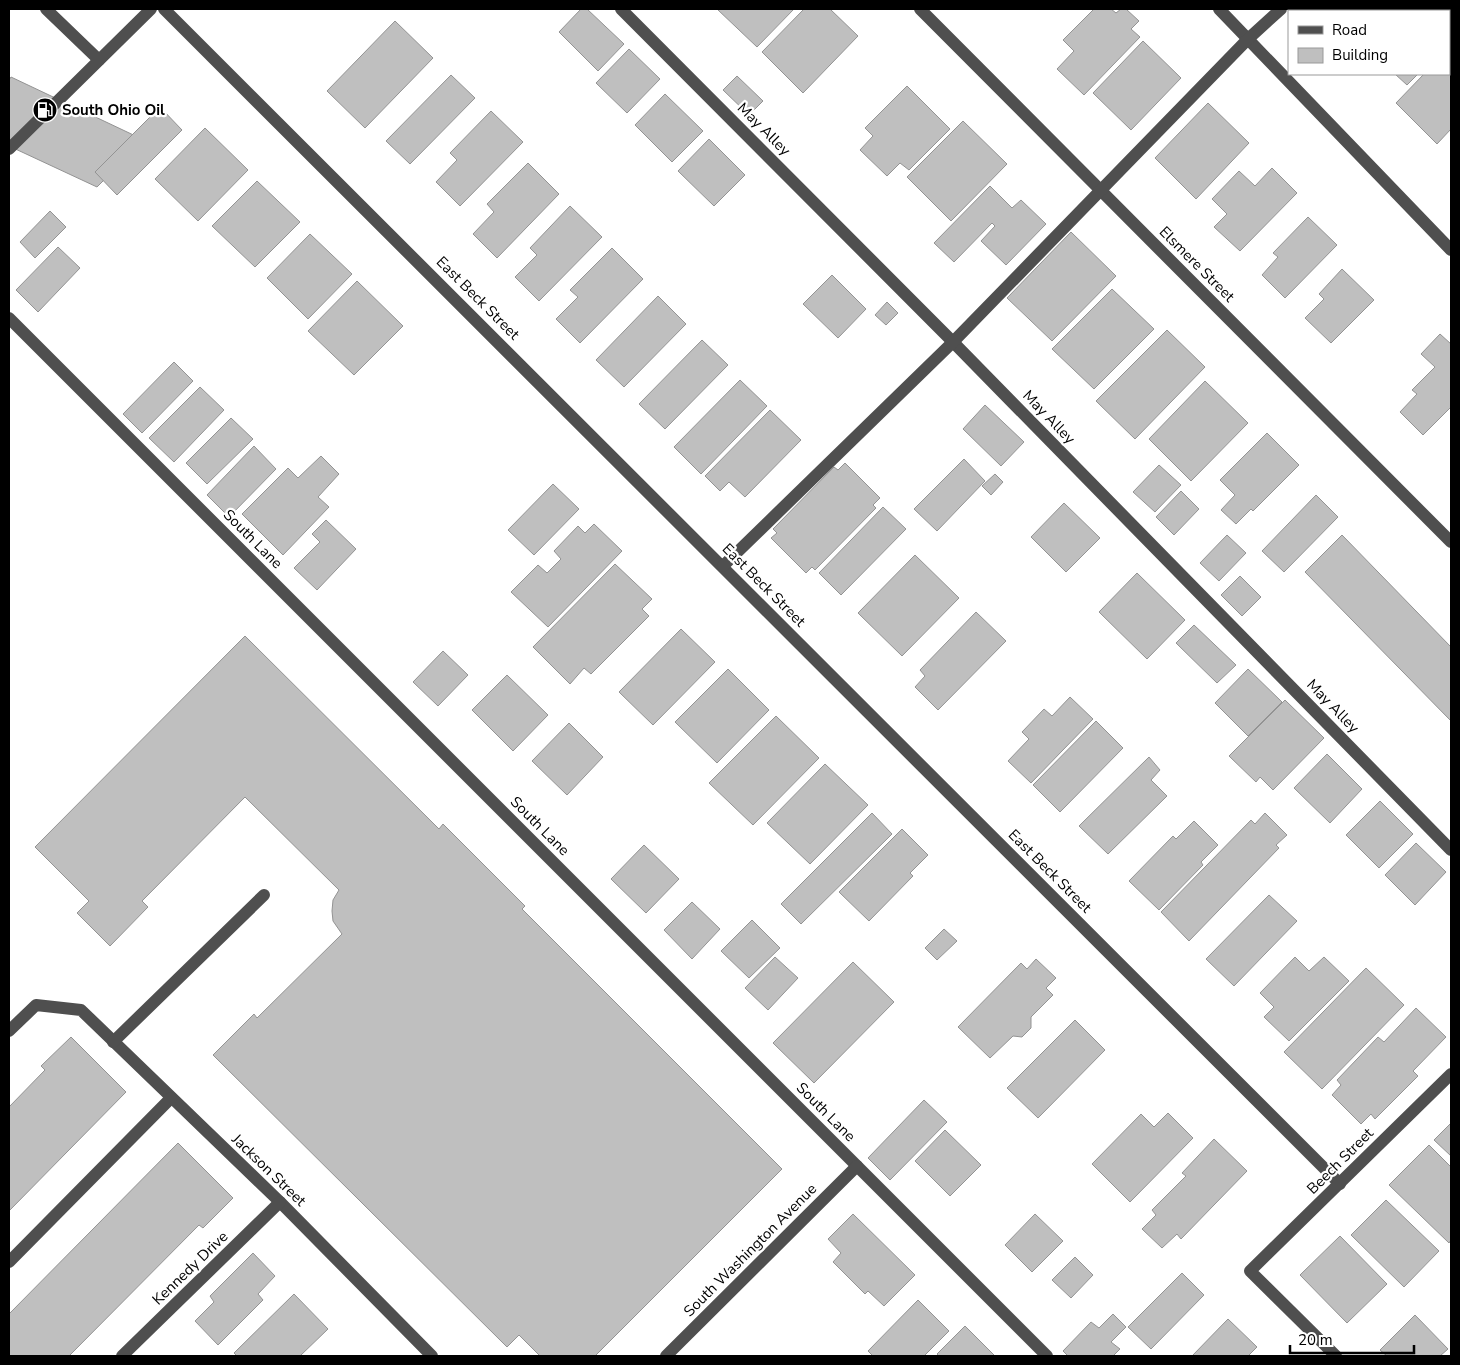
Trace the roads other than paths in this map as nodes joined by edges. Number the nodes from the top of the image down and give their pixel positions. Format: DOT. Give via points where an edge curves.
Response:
graph roads {
  1 [pos="46,9"];
  2 [pos="151,9"];
  3 [pos="164,9"];
  4 [pos="621,9"];
  5 [pos="920,9"];
  6 [pos="1219,9"];
  7 [pos="1281,9"];
  8 [pos="1248,39"];
  9 [pos="99,60"];
  10 [pos="9,149"];
  11 [pos="1101,190"];
  12 [pos="1451,250"];
  13 [pos="9,318"];
  14 [pos="953,342"];
  15 [pos="1451,542"];
  16 [pos="723,566"];
  17 [pos="1451,850"];
  18 [pos="264,894"];
  19 [pos="9,1031"];
  20 [pos="113,1042"];
  21 [pos="1451,1074"];
  22 [pos="171,1098"];
  23 [pos="857,1166"];
  24 [pos="1340,1184"];
  25 [pos="280,1202"];
  26 [pos="9,1262"];
  27 [pos="122,1356"];
  28 [pos="432,1356"];
  29 [pos="666,1356"];
  30 [pos="1047,1356"];
  31 [pos="1336,1356"];
  1 -- 9 [label="street"];
  2 -- 9 [label="street"];
  3 -- 16 [label="street, East Beck Street"];
  4 -- 14 [label="street, May Alley"];
  5 -- 11 [label="street, Elsmere Street"];
  6 -- 8 [label="street"];
  7 -- 8 [label="street"];
  8 -- 11 [label="street"];
  8 -- 12 [label="street"];
  9 -- 10 [label="street"];
  11 -- 14 [label="street"];
  11 -- 15 [label="street, Elsmere Street"];
  13 -- 23 [label="street, South Lane"];
  14 -- 16 [label="street"];
  14 -- 17 [label="street, May Alley"];
  16 -- 24 [label="street, East Beck Street"];
  18 -- 20 [label="street"];
  19 -- 20 [label="street, Jackson Street" via="36,1006 81,1010"];
  20 -- 22 [label="street, Jackson Street"];
  21 -- 24 [label="street, Beech Street"];
  22 -- 25 [label="street, Jackson Street"];
  22 -- 26 [label="street"];
  23 -- 29 [label="street, South Washington Avenue"];
  23 -- 30 [label="street, South Lane"];
  24 -- 31 [label="street, Beech Street" via="1250,1271"];
  25 -- 27 [label="street, Kennedy Drive"];
  25 -- 28 [label="street, Jackson Street"];
}
